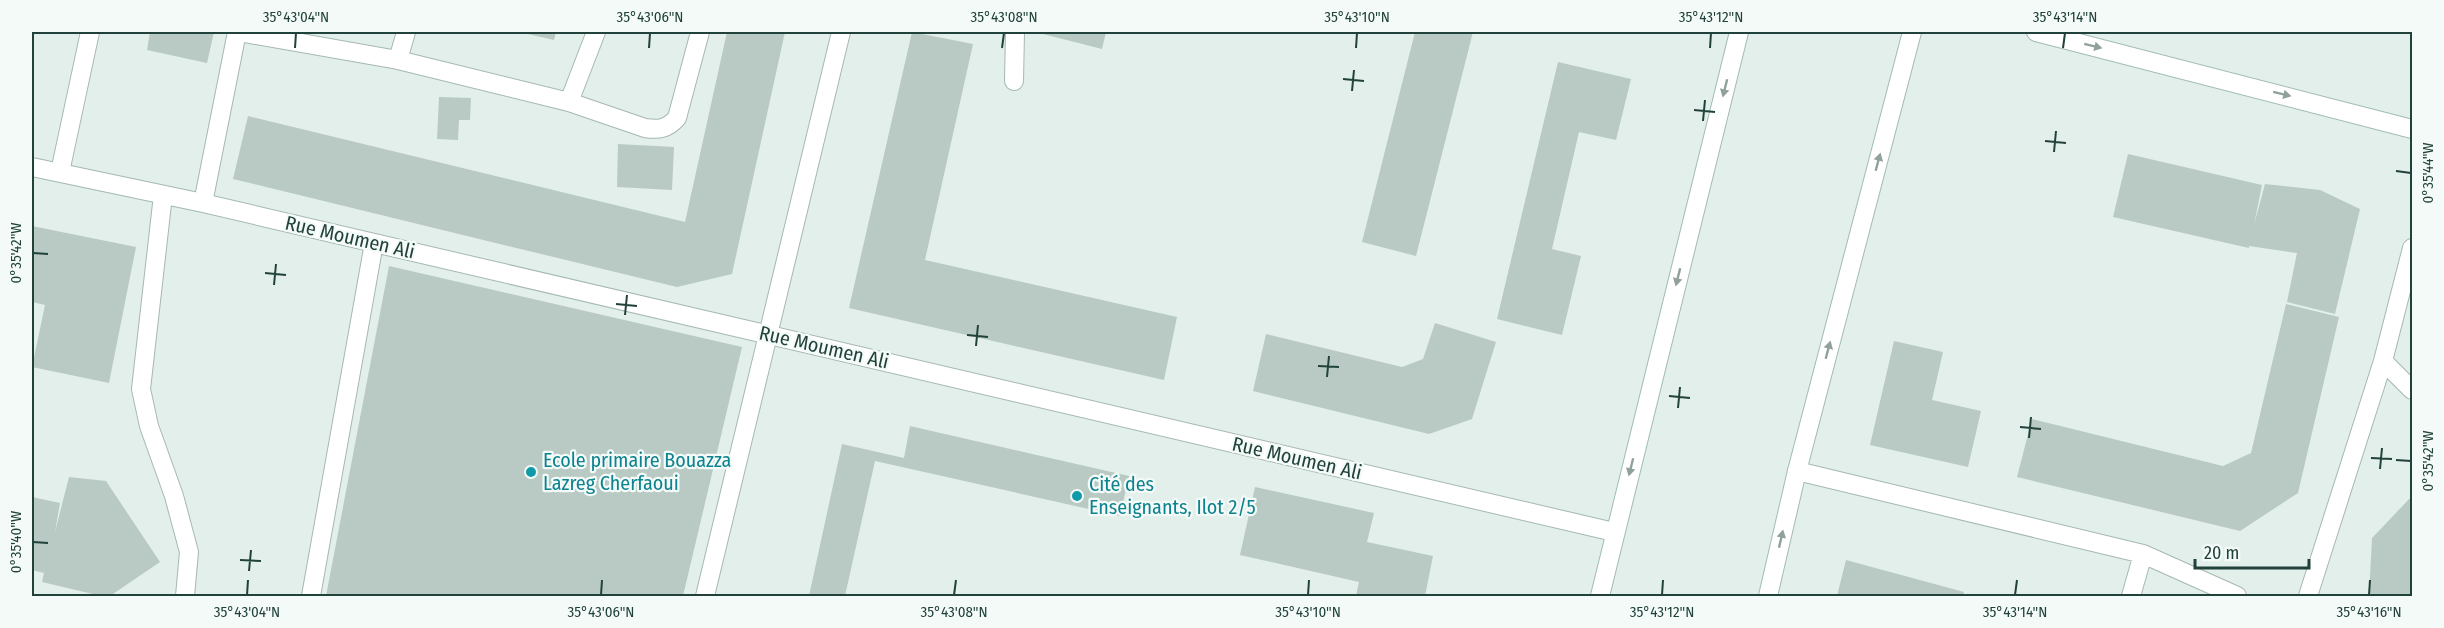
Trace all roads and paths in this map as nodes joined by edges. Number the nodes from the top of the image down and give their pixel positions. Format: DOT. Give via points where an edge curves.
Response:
graph roads {
  1 [pos="90,32"];
  2 [pos="238,32"];
  3 [pos="406,32"];
  4 [pos="596,32"];
  5 [pos="700,32"];
  6 [pos="841,32"];
  7 [pos="1014,32"];
  8 [pos="1739,32"];
  9 [pos="1912,32"];
  10 [pos="2036,32"];
  11 [pos="399,60"];
  12 [pos="1014,81"];
  13 [pos="569,102"];
  14 [pos="2412,129"];
  15 [pos="32,167"];
  16 [pos="60,172"];
  17 [pos="163,195"];
  18 [pos="203,203"];
  19 [pos="374,243"];
  20 [pos="2412,248"];
  21 [pos="769,334"];
  22 [pos="2383,361"];
  23 [pos="2412,390"];
  24 [pos="1797,471"];
  25 [pos="1614,532"];
  26 [pos="2143,554"];
  27 [pos="185,597"];
  28 [pos="311,597"];
  29 [pos="705,597"];
  30 [pos="1600,597"];
  31 [pos="1768,597"];
  32 [pos="2131,597"];
  33 [pos="2237,597"];
  34 [pos="2308,597"];
  1 -- 16 [label="street"];
  2 -- 11 [label="street"];
  2 -- 18 [label="street"];
  3 -- 11 [label="street"];
  4 -- 13 [label="street"];
  5 -- 13 [label="street" via="679,112 669,127 645,128"];
  6 -- 21 [label="street"];
  7 -- 12 [label="street"];
  8 -- 25 [label="street, one-way"];
  24 -- 9 [label="street, one-way"];
  10 -- 14 [label="street, one-way"];
  11 -- 13 [label="street"];
  15 -- 16 [label="street, Rue Moumen Ali"];
  16 -- 17 [label="street, Rue Moumen Ali"];
  17 -- 18 [label="street, Rue Moumen Ali"];
  17 -- 27 [label="street" via="141,389 189,552"];
  18 -- 19 [label="street, Rue Moumen Ali"];
  19 -- 21 [label="street, Rue Moumen Ali"];
  19 -- 28 [label="street"];
  20 -- 22 [label="street"];
  21 -- 25 [label="street, Rue Moumen Ali"];
  21 -- 29 [label="street"];
  22 -- 23 [label="street"];
  22 -- 34 [label="street"];
  24 -- 26 [label="street"];
  31 -- 24 [label="street, one-way"];
  25 -- 30 [label="street"];
  26 -- 32 [label="street"];
  26 -- 33 [label="street"];
}
